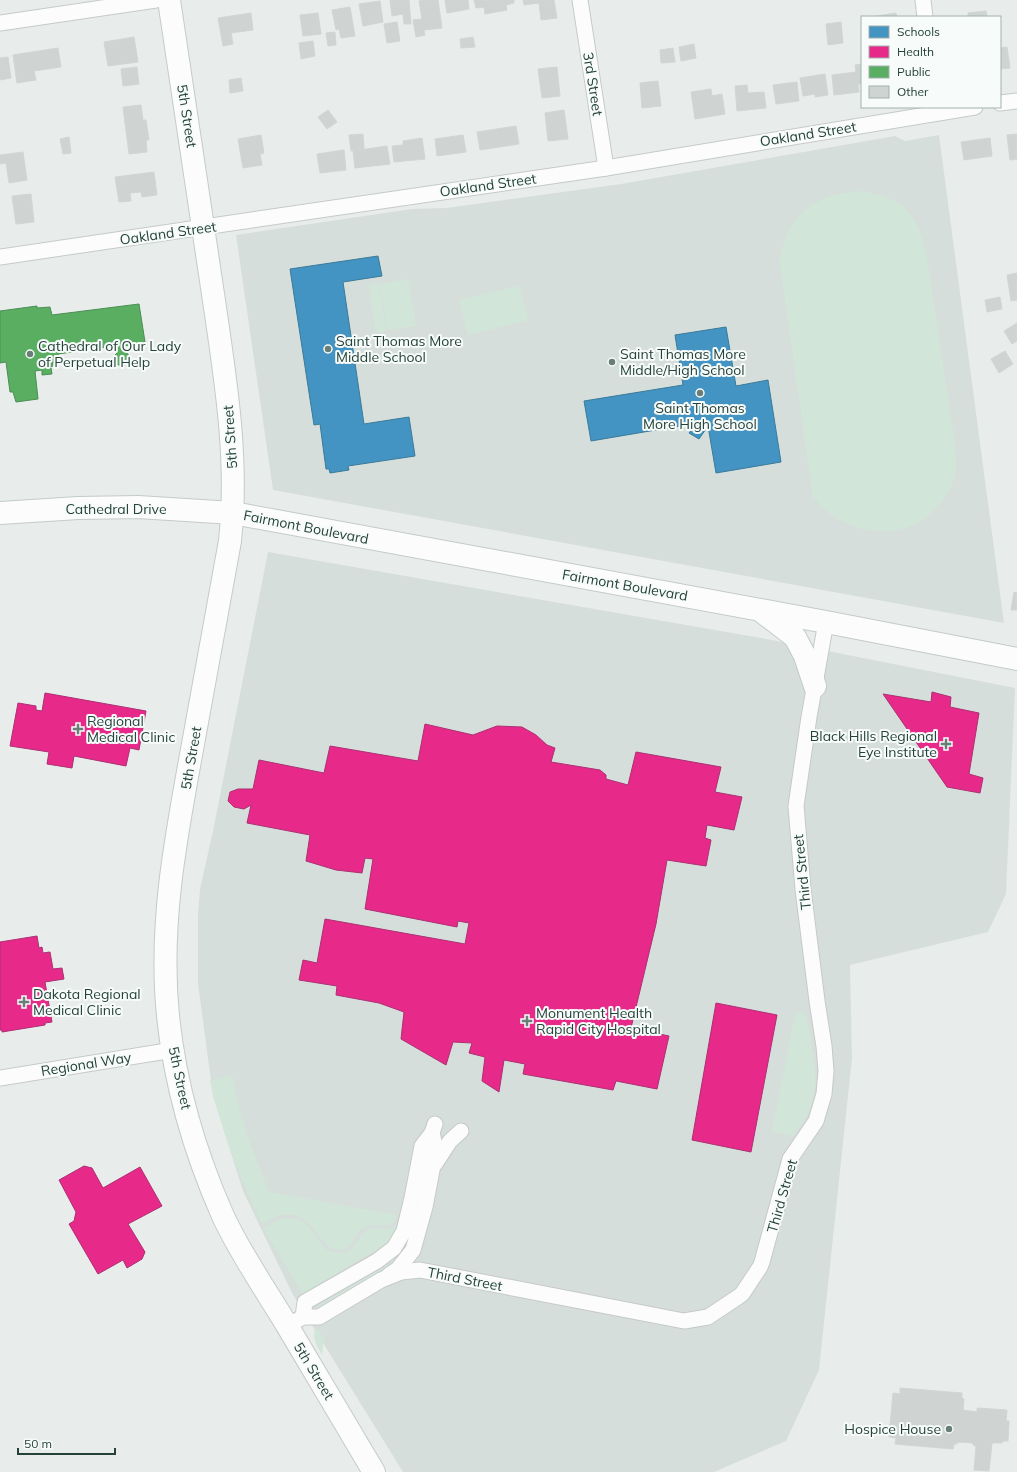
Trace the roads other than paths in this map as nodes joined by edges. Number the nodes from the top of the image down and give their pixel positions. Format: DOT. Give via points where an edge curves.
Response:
graph roads {
  1 [pos="156,0"];
  2 [pos="169,0"];
  3 [pos="580,0"];
  4 [pos="923,0"];
  5 [pos="925,16"];
  6 [pos="0,23"];
  7 [pos="1017,101"];
  8 [pos="1001,103"];
  9 [pos="963,108"];
  10 [pos="939,110"];
  11 [pos="606,168"];
  12 [pos="204,228"];
  13 [pos="0,257"];
  14 [pos="0,513"];
  15 [pos="233,513"];
  16 [pos="758,609"];
  17 [pos="826,622"];
  18 [pos="1017,659"];
  19 [pos="815,686"];
  20 [pos="173,1050"];
  21 [pos="0,1078"];
  22 [pos="461,1131"];
  23 [pos="432,1168"];
  24 [pos="377,1261"];
  25 [pos="405,1261"];
  26 [pos="420,1270"];
  27 [pos="384,1278"];
  28 [pos="295,1322"];
  29 [pos="374,1472"];
  1 -- 6 [label="street"];
  2 -- 12 [label="main road, 5th Street"];
  3 -- 11 [label="street, 3rd Street"];
  4 -- 5 [label="street"];
  7 -- 8 [label="street"];
  9 -- 10 [label="street, Oakland Street"];
  10 -- 11 [label="street, Oakland Street"];
  11 -- 12 [label="street, Oakland Street"];
  12 -- 13 [label="street, Oakland Street"];
  12 -- 15 [label="main road, 5th Street" via="229,404"];
  14 -- 15 [label="main road, Cathedral Drive" via="123,507"];
  15 -- 16 [label="main road, Fairmont Boulevard"];
  15 -- 20 [label="main road, 5th Street" via="172,865 166,971"];
  16 -- 17 [label="main road, Fairmont Boulevard"];
  16 -- 19 [label="main road" via="794,637 805,656"];
  17 -- 18 [label="main road, Fairmont Boulevard"];
  17 -- 19 [label="street, Third Street"];
  19 -- 26 [label="street, Third Street" via="796,806 801,867 824,1046 824,1094 816,1121 790,1159 762,1262 746,1289 708,1317 684,1321"];
  20 -- 21 [label="street, Regional Way"];
  20 -- 28 [label="main road, 5th Street" via="189,1118 217,1202 243,1255"];
  22 -- 23 [label="street" via="450,1141"];
  23 -- 24 [label="street" via="436,1149 433,1129 422,1146 404,1231 394,1248"];
  23 -- 25 [label="street" via="413,1250"];
  24 -- 25 [label="street"];
  24 -- 28 [label="street" via="305,1302"];
  25 -- 26 [label="street"];
  25 -- 27 [label="street"];
  26 -- 27 [label="street, Third Street" via="401,1272"];
  27 -- 28 [label="street, Third Street" via="319,1317"];
  28 -- 29 [label="main road, 5th Street"];
}
